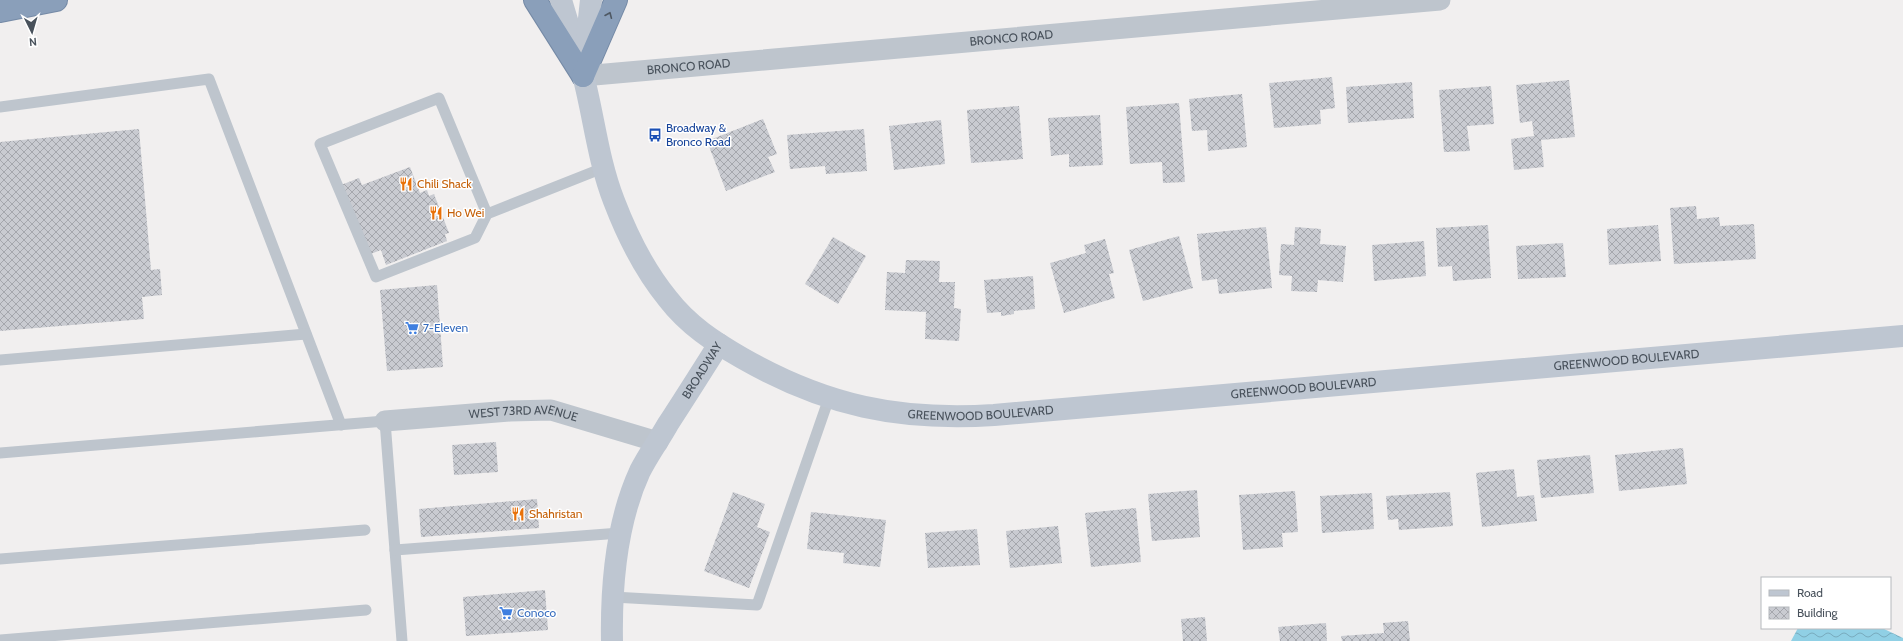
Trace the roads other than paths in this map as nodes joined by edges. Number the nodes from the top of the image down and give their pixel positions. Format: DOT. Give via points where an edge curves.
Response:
graph roads {
  1 [pos="56,0"];
  2 [pos="535,0"];
  3 [pos="561,0"];
  4 [pos="591,0"];
  5 [pos="616,0"];
  6 [pos="1440,0"];
  7 [pos="0,10"];
  8 [pos="583,76"];
  9 [pos="0,107"];
  10 [pos="603,168"];
  11 [pos="487,214"];
  12 [pos="306,334"];
  13 [pos="1903,336"];
  14 [pos="719,344"];
  15 [pos="0,360"];
  16 [pos="829,398"];
  17 [pos="384,421"];
  18 [pos="341,425"];
  19 [pos="658,442"];
  20 [pos="0,453"];
  21 [pos="365,530"];
  22 [pos="620,533"];
  23 [pos="395,550"];
  24 [pos="0,559"];
  25 [pos="613,597"];
  26 [pos="366,610"];
  27 [pos="0,640"];
  28 [pos="402,641"];
  29 [pos="612,641"];
  1 -- 7 [label="highway"];
  2 -- 8 [label="highway"];
  3 -- 8 [label="street, BROADWAY"];
  4 -- 8 [label="street, BROADWAY"];
  8 -- 5 [label="highway, one-way"];
  6 -- 8 [label="street, BRONCO ROAD"];
  8 -- 10 [label="street, BROADWAY"];
  9 -- 12 [label="lane" via="209,79"];
  10 -- 11 [label="lane"];
  10 -- 14 [label="street, BROADWAY" via="624,226 646,268 668,299 695,327"];
  11 -- 11 [label="lane" via="439,98 320,144 376,277 475,238"];
  12 -- 15 [label="lane"];
  12 -- 18 [label="lane"];
  13 -- 16 [label="street, GREENWOOD BOULEVARD" via="961,417 888,412"];
  14 -- 16 [label="street, GREENWOOD BOULEVARD" via="762,370"];
  14 -- 19 [label="street, BROADWAY"];
  16 -- 25 [label="lane" via="757,605"];
  17 -- 18 [label="lane"];
  17 -- 19 [label="street, WEST 73RD AVENUE" via="551,410"];
  17 -- 23 [label="lane"];
  18 -- 20 [label="lane"];
  19 -- 22 [label="street, BROADWAY" via="640,471"];
  21 -- 24 [label="lane"];
  22 -- 23 [label="lane"];
  22 -- 25 [label="street, BROADWAY"];
  23 -- 28 [label="lane"];
  25 -- 29 [label="street, BROADWAY"];
  26 -- 27 [label="lane"];
}
